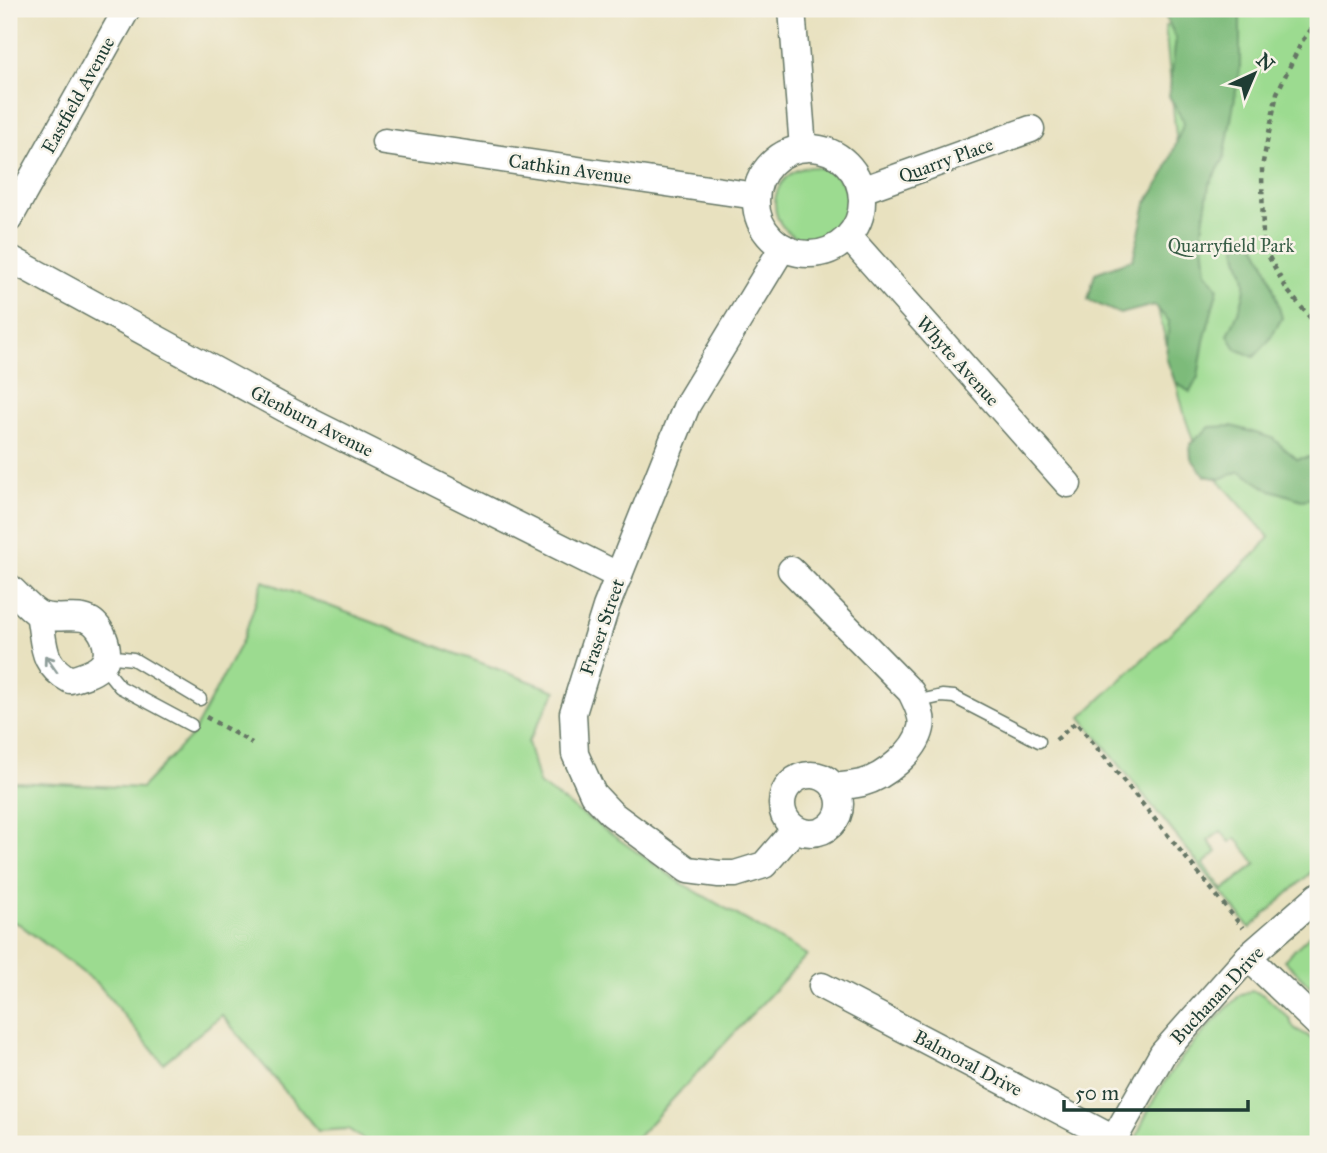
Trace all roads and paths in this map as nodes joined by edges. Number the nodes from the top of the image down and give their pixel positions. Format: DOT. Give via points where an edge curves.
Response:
graph roads {
  1 [pos="127,9"];
  2 [pos="792,9"];
  3 [pos="1318,21"];
  4 [pos="1031,129"];
  5 [pos="385,142"];
  6 [pos="803,148"];
  7 [pos="862,190"];
  8 [pos="756,196"];
  9 [pos="9,219"];
  10 [pos="849,237"];
  11 [pos="783,247"];
  12 [pos="9,258"];
  13 [pos="1318,327"];
  14 [pos="1068,484"];
  15 [pos="791,570"];
  16 [pos="620,576"];
  17 [pos="9,587"];
  18 [pos="39,614"];
  19 [pos="104,661"];
  20 [pos="200,699"];
  21 [pos="915,702"];
  22 [pos="191,725"];
  23 [pos="1039,741"];
  24 [pos="1054,741"];
  25 [pos="834,787"];
  26 [pos="795,829"];
  27 [pos="1318,896"];
  28 [pos="1254,952"];
  29 [pos="822,986"];
  30 [pos="1318,1024"];
  31 [pos="1114,1142"];
  1 -- 9 [label="street, Eastfield Avenue"];
  2 -- 6 [label="street"];
  3 -- 13 [label="path" via="1302,41 1277,93 1262,167 1263,246 1287,290"];
  4 -- 7 [label="street, Quarry Place"];
  5 -- 8 [label="street, Cathkin Avenue"];
  6 -- 7 [label="street" via="834,153 847,163"];
  6 -- 8 [label="street" via="771,164"];
  7 -- 10 [label="street" via="859,222"];
  8 -- 11 [label="street" via="762,226"];
  10 -- 11 [label="street" via="825,252 796,253"];
  10 -- 14 [label="street, Whyte Avenue"];
  11 -- 16 [label="street, Fraser Street" via="687,405"];
  12 -- 16 [label="street, Glenburn Avenue" via="293,413"];
  15 -- 21 [label="street" via="911,692"];
  16 -- 26 [label="street, Fraser Street" via="573,713 575,754 593,794 612,814 688,870 735,874 764,865"];
  17 -- 18 [label="street"];
  18 -- 19 [label="street" via="91,621 108,649"];
  19 -- 18 [label="street, one-way" via="91,674 70,680 55,673 45,657"];
  19 -- 20 [label="lane" via="133,659"];
  19 -- 22 [label="lane" via="120,687"];
  21 -- 23 [label="lane" via="954,697"];
  21 -- 25 [label="street" via="921,728 913,746 886,772"];
  24 -- 28 [label="path" via="1076,722"];
  25 -- 26 [label="street" via="840,805 834,822 809,834"];
  25 -- 26 [label="street" via="809,775 791,783 782,809"];
  27 -- 28 [label="street, Buchanan Drive"];
  28 -- 30 [label="street"];
  28 -- 31 [label="street, Buchanan Drive" via="1163,1053"];
  29 -- 31 [label="street, Balmoral Drive"];
}
